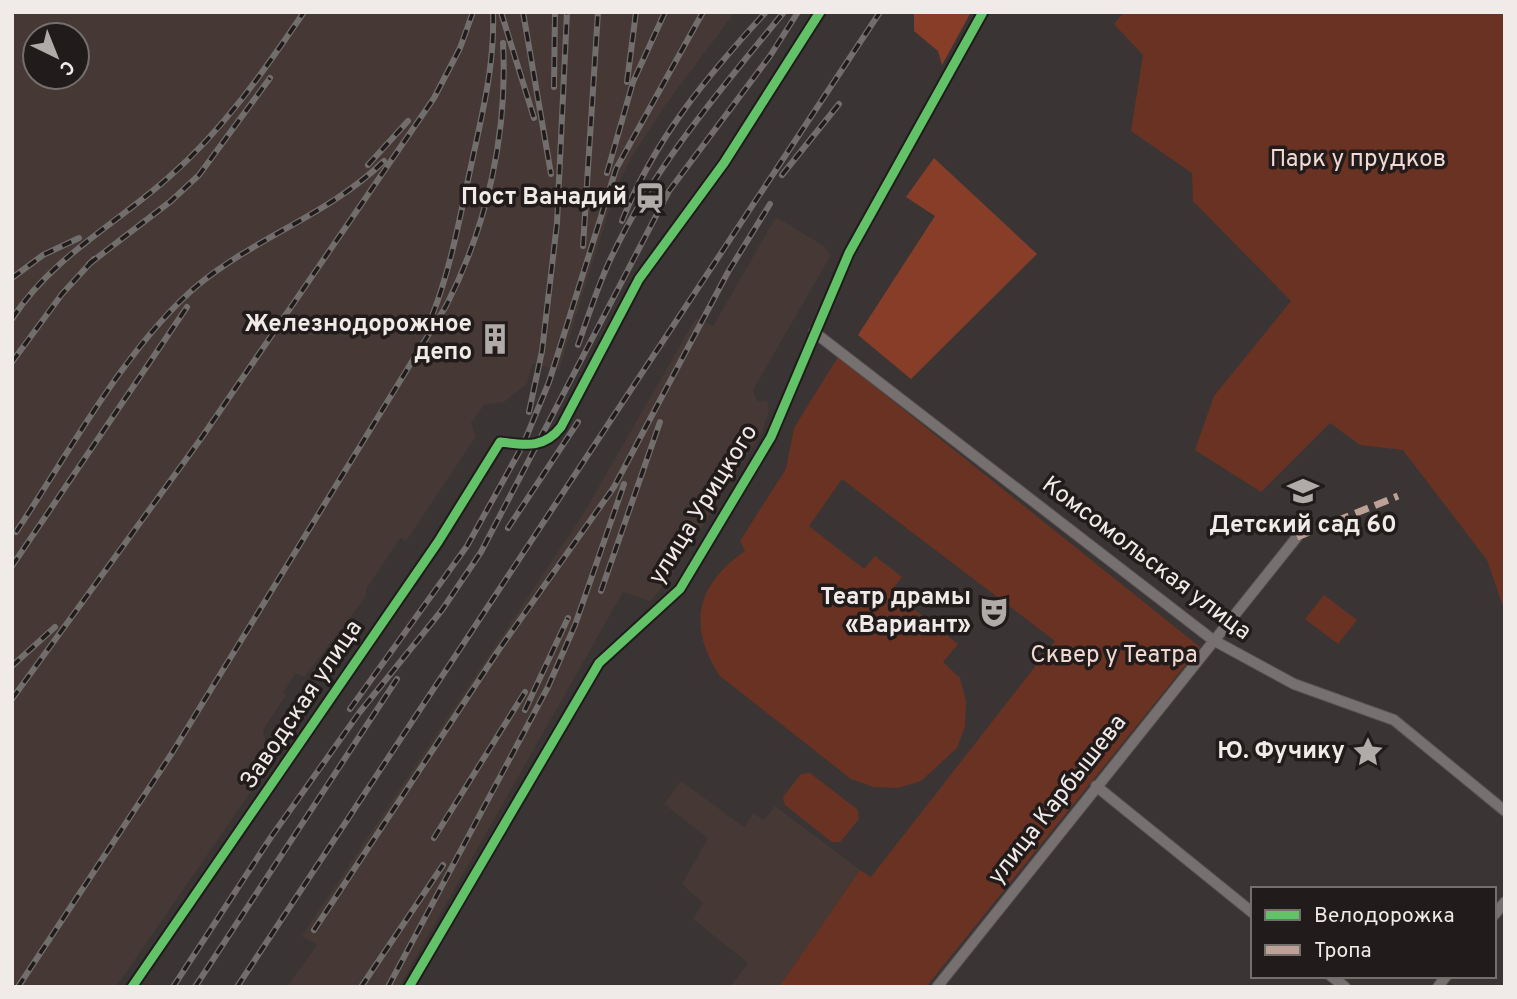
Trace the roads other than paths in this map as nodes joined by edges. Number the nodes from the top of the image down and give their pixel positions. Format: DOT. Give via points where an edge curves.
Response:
graph roads {
  1 [pos="820,12"];
  2 [pos="983,12"];
  3 [pos="814,332"];
  4 [pos="1297,537"];
  5 [pos="1213,640"];
  6 [pos="1096,786"];
  7 [pos="1505,811"];
  8 [pos="1251,911"];
  9 [pos="942,985"];
  10 [pos="132,987"];
  11 [pos="409,987"];
  1 -- 10 [label="street, Заводская улица" via="718,172 639,279 557,432 540,444 500,442 438,542"];
  2 -- 3 [label="street, улица Урицкого" via="849,253"];
  3 -- 5 [label="street, Комсомольская улица"];
  3 -- 11 [label="street, улица Урицкого" via="771,437 680,589 598,663"];
  4 -- 5 [label="street, улица Карбышева"];
  5 -- 6 [label="street, улица Карбышева"];
  5 -- 7 [label="street, Комсомольская улица" via="1294,684 1394,720"];
  6 -- 8 [label="street"];
  6 -- 9 [label="street, улица Карбышева"];
}
